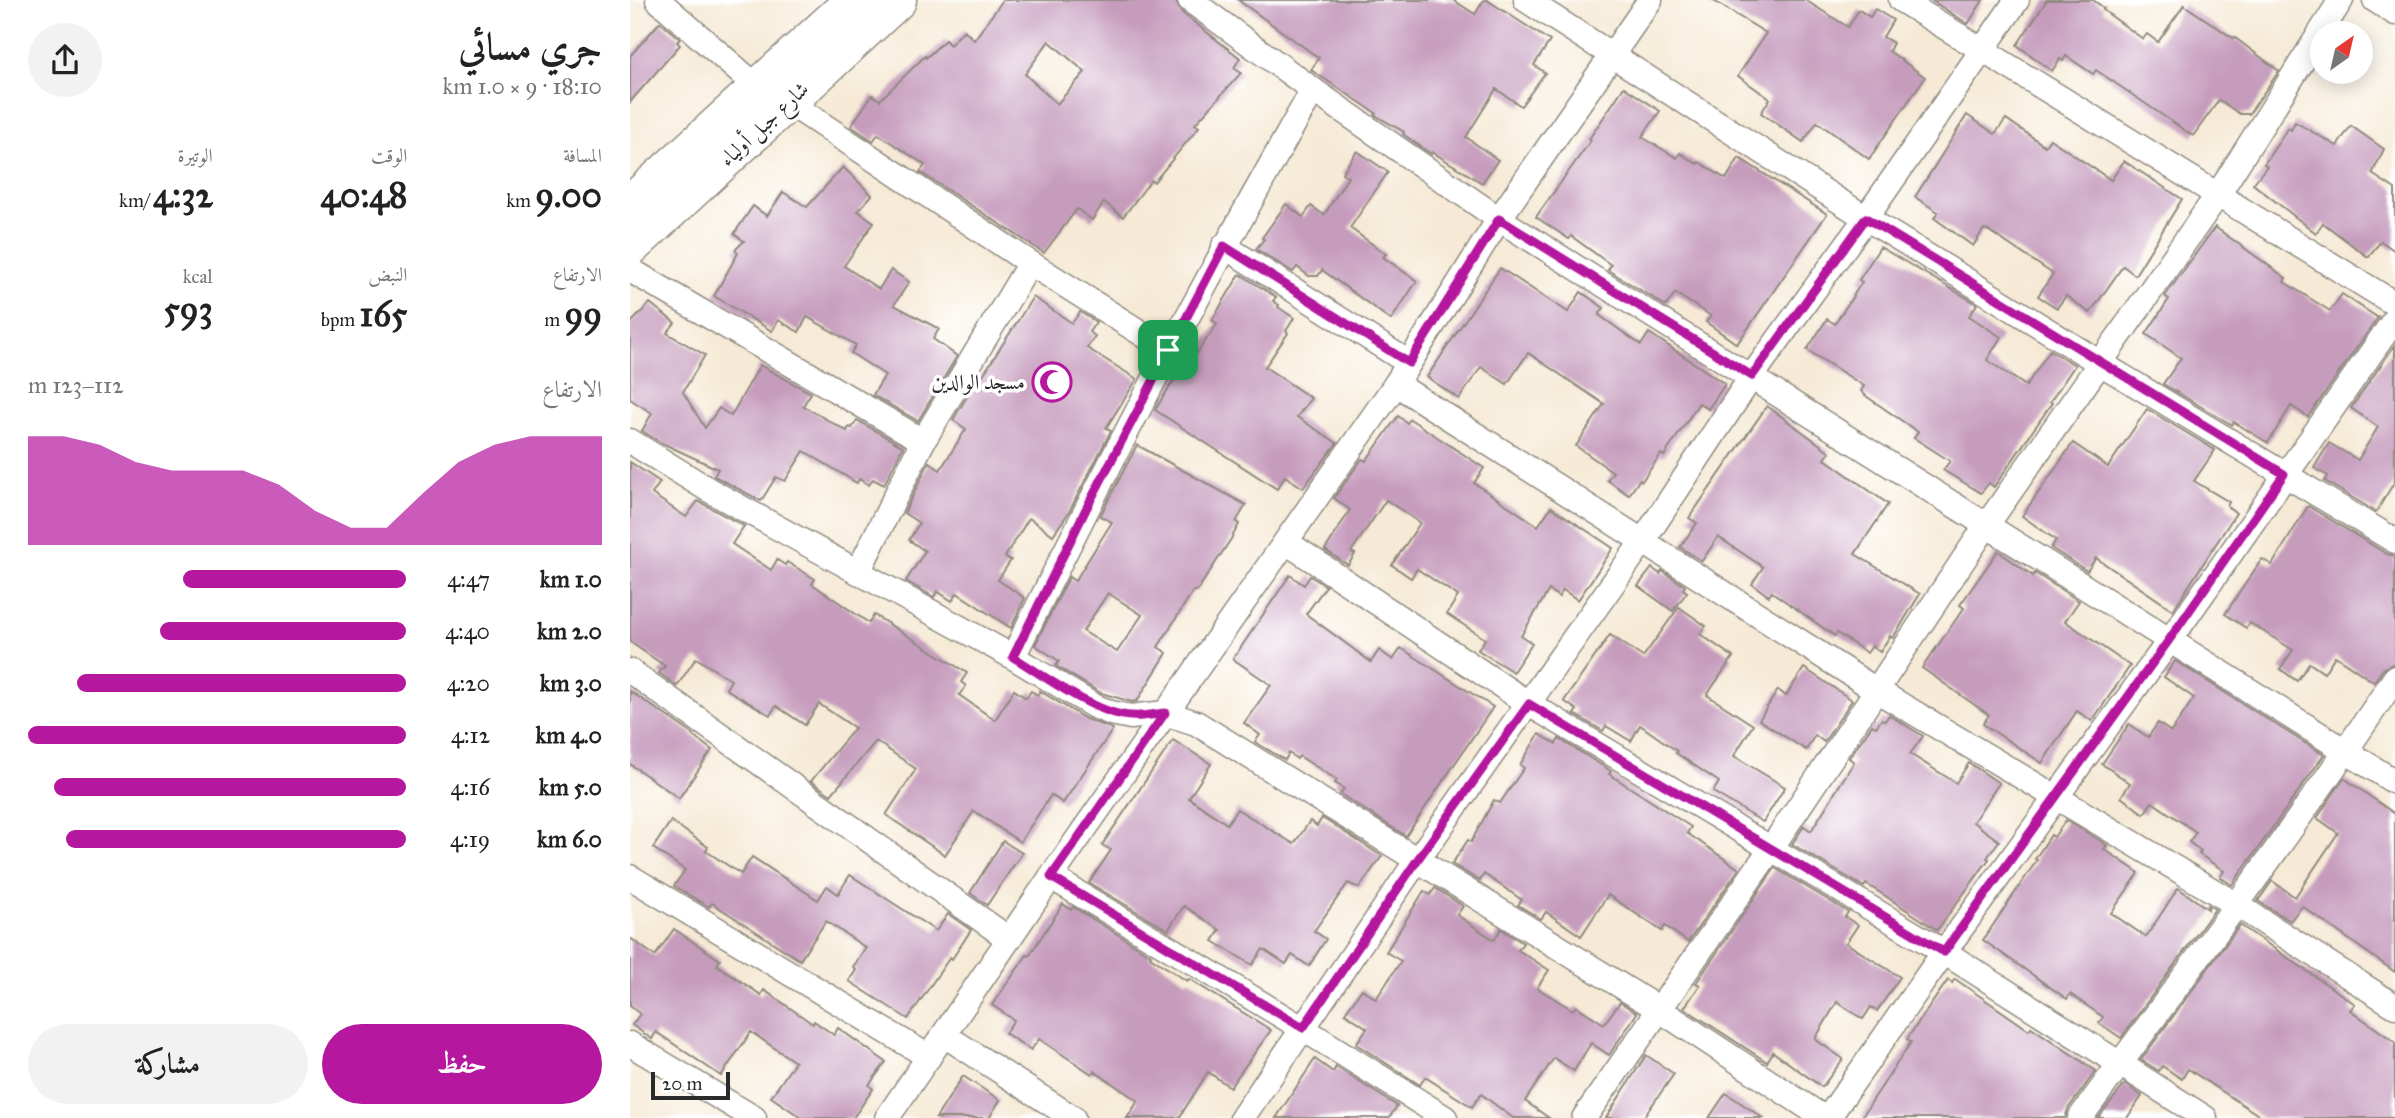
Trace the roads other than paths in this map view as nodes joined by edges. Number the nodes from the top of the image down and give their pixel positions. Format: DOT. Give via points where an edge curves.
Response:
graph roads {
  1 [pos="658,0"];
  2 [pos="855,0"];
  3 [pos="897,0"];
  4 [pos="1190,0"];
  5 [pos="1526,0"];
  6 [pos="1650,0"];
  7 [pos="1901,0"];
  8 [pos="2017,0"];
  9 [pos="2342,0"];
  10 [pos="2375,0"];
  11 [pos="2395,13"];
  12 [pos="1983,50"];
  13 [pos="1611,54"];
  14 [pos="1313,90"];
  15 [pos="773,95"];
  16 [pos="2218,193"];
  17 [pos="630,205"];
  18 [pos="1866,218"];
  19 [pos="1499,219"];
  20 [pos="1224,246"];
  21 [pos="630,247"];
  22 [pos="1030,263"];
  23 [pos="630,270"];
  24 [pos="2395,304"];
  25 [pos="2395,319"];
  26 [pos="1168,350"];
  27 [pos="2100,363"];
  28 [pos="1403,373"];
  29 [pos="1752,376"];
  30 [pos="630,441"];
  31 [pos="923,441"];
  32 [pos="2284,474"];
  33 [pos="1986,526"];
  34 [pos="1643,541"];
  35 [pos="2395,541"];
  36 [pos="1286,542"];
  37 [pos="858,572"];
  38 [pos="2169,640"];
  39 [pos="1013,657"];
  40 [pos="630,670"];
  41 [pos="2395,678"];
  42 [pos="1876,690"];
  43 [pos="1529,704"];
  44 [pos="1165,713"];
  45 [pos="2346,752"];
  46 [pos="2395,782"];
  47 [pos="2057,797"];
  48 [pos="1770,850"];
  49 [pos="1418,859"];
  50 [pos="630,877"];
  51 [pos="1051,877"];
  52 [pos="2236,905"];
  53 [pos="1009,939"];
  54 [pos="1944,952"];
  55 [pos="2395,1006"];
  56 [pos="1660,1010"];
  57 [pos="1303,1028"];
  58 [pos="944,1035"];
  59 [pos="630,1044"];
  60 [pos="929,1058"];
  61 [pos="2119,1065"];
  62 [pos="754,1118"];
  63 [pos="887,1118"];
  64 [pos="1073,1118"];
  65 [pos="1242,1118"];
  66 [pos="1445,1118"];
  67 [pos="1584,1118"];
  68 [pos="1826,1118"];
  69 [pos="2080,1118"];
  70 [pos="2205,1118"];
  1 -- 15 [label="street"];
  2 -- 15 [label="main road, شارع جبل أولياء"];
  3 -- 15 [label="main road, شارع جبل أولياء"];
  4 -- 14 [label="street"];
  5 -- 13 [label="street"];
  6 -- 13 [label="street"];
  7 -- 12 [label="street"];
  8 -- 12 [label="street"];
  9 -- 16 [label="street"];
  10 -- 11 [label="street"];
  12 -- 16 [label="street"];
  12 -- 18 [label="street"];
  13 -- 18 [label="street"];
  13 -- 19 [label="street"];
  14 -- 19 [label="street"];
  14 -- 20 [label="street"];
  15 -- 17 [label="main road, شارع جبل أولياء"];
  15 -- 21 [label="main road, شارع جبل أولياء"];
  15 -- 22 [label="street"];
  16 -- 24 [label="street"];
  16 -- 27 [label="street"];
  18 -- 27 [label="street"];
  18 -- 29 [label="street"];
  19 -- 28 [label="street"];
  19 -- 29 [label="street"];
  20 -- 26 [label="street"];
  20 -- 28 [label="street"];
  22 -- 26 [label="street"];
  22 -- 31 [label="street"];
  23 -- 31 [label="street"];
  25 -- 32 [label="street"];
  26 -- 39 [label="street"];
  27 -- 32 [label="street"];
  27 -- 33 [label="street"];
  28 -- 34 [label="street"];
  28 -- 36 [label="street"];
  29 -- 33 [label="street"];
  29 -- 34 [label="street"];
  30 -- 37 [label="street"];
  31 -- 37 [label="street"];
  32 -- 35 [label="street"];
  32 -- 38 [label="street"];
  33 -- 38 [label="street"];
  33 -- 42 [label="street"];
  34 -- 42 [label="street"];
  34 -- 43 [label="street"];
  36 -- 43 [label="street"];
  36 -- 44 [label="street"];
  37 -- 39 [label="street"];
  38 -- 45 [label="street"];
  38 -- 47 [label="street"];
  39 -- 44 [label="street" via="1111,713"];
  40 -- 53 [label="street"];
  41 -- 45 [label="street"];
  42 -- 47 [label="street"];
  42 -- 48 [label="street"];
  43 -- 48 [label="street"];
  43 -- 49 [label="street"];
  44 -- 49 [label="street" via="1196,723"];
  44 -- 51 [label="street"];
  45 -- 46 [label="street"];
  45 -- 52 [label="street"];
  47 -- 52 [label="street"];
  47 -- 54 [label="street"];
  48 -- 54 [label="street"];
  48 -- 56 [label="street"];
  49 -- 56 [label="street"];
  49 -- 57 [label="street"];
  50 -- 60 [label="street"];
  51 -- 53 [label="street"];
  51 -- 57 [label="street"];
  52 -- 55 [label="street"];
  52 -- 61 [label="street"];
  53 -- 58 [label="street"];
  54 -- 61 [label="street"];
  54 -- 68 [label="street"];
  56 -- 67 [label="street"];
  56 -- 68 [label="street"];
  57 -- 65 [label="street"];
  57 -- 66 [label="street"];
  58 -- 60 [label="street"];
  58 -- 64 [label="street"];
  59 -- 62 [label="street"];
  60 -- 63 [label="street"];
  61 -- 69 [label="street"];
  61 -- 70 [label="street"];
}
